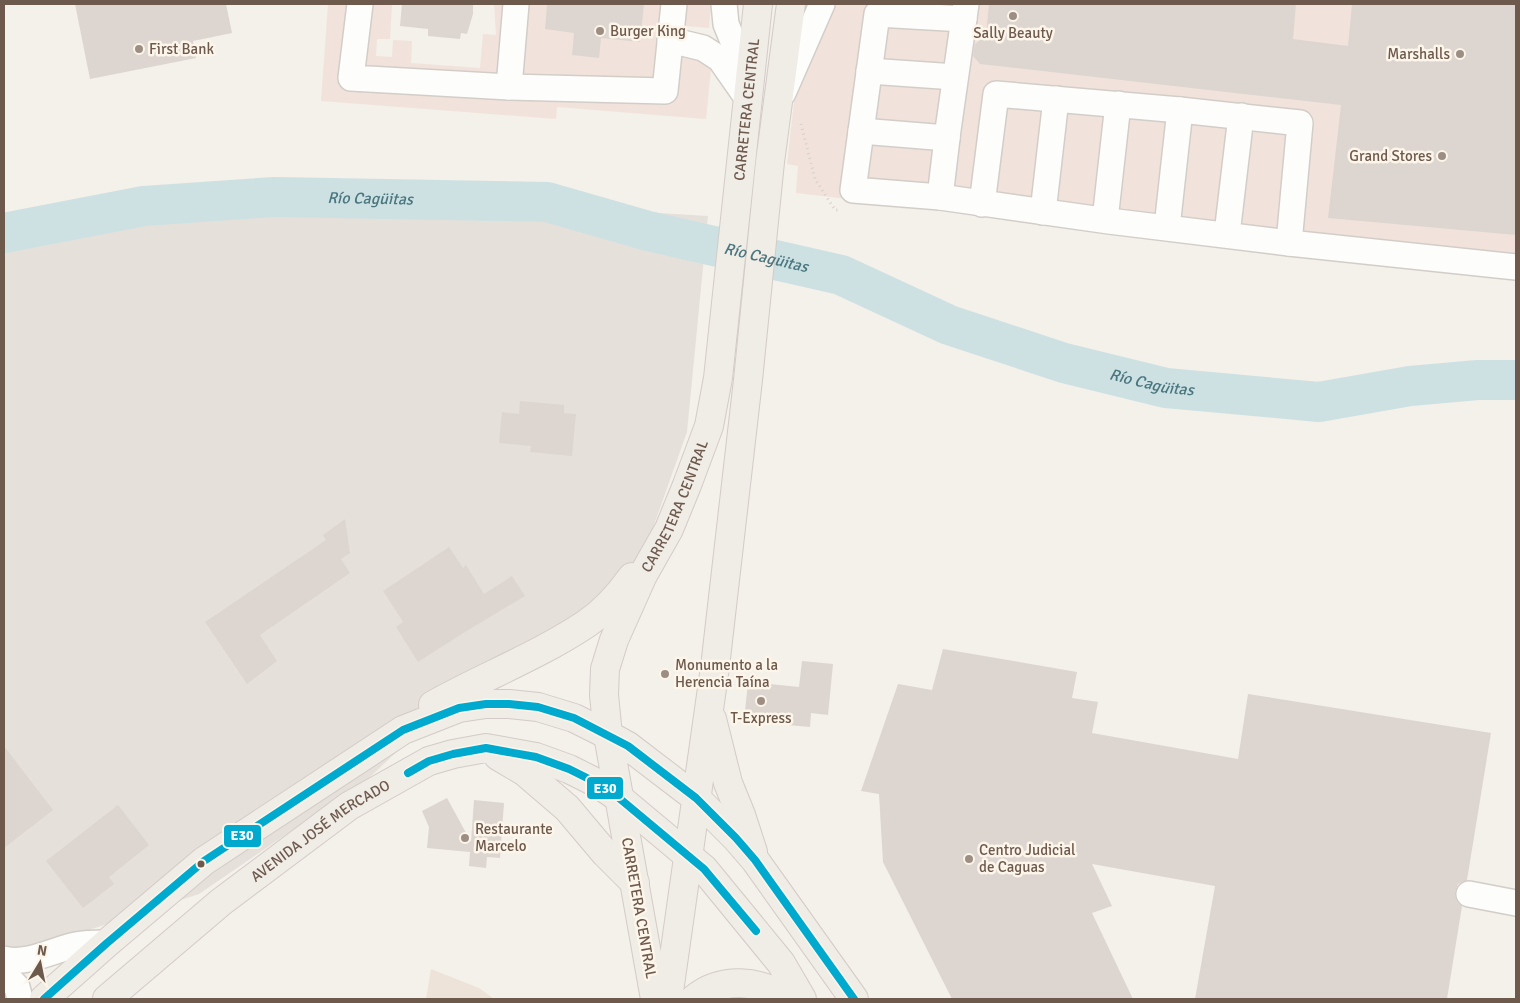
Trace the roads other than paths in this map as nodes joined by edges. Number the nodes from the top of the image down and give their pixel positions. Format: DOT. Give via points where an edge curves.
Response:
graph roads {
  1 [pos="360,4"];
  2 [pos="516,4"];
  3 [pos="674,4"];
  4 [pos="724,4"];
  5 [pos="758,4"];
  6 [pos="791,4"];
  7 [pos="825,8"];
  8 [pos="965,12"];
  9 [pos="670,40"];
  10 [pos="869,71"];
  11 [pos="955,77"];
  12 [pos="509,87"];
  13 [pos="742,92"];
  14 [pos="1056,99"];
  15 [pos="1118,104"];
  16 [pos="777,107"];
  17 [pos="1180,110"];
  18 [pos="1241,116"];
  19 [pos="745,129"];
  20 [pos="861,131"];
  21 [pos="947,138"];
  22 [pos="940,198"];
  23 [pos="982,204"];
  24 [pos="1043,212"];
  25 [pos="1105,220"];
  26 [pos="1167,227"];
  27 [pos="1227,234"];
  28 [pos="1289,243"];
  29 [pos="1516,267"];
  30 [pos="669,529"];
  31 [pos="710,692"];
  32 [pos="403,730"];
  33 [pos="608,735"];
  34 [pos="486,748"];
  35 [pos="619,798"];
  36 [pos="696,798"];
  37 [pos="689,856"];
  38 [pos="755,860"];
  39 [pos="635,883"];
  40 [pos="1469,894"];
  41 [pos="1516,903"];
  42 [pos="108,943"];
  43 [pos="4,959"];
  44 [pos="4,973"];
  45 [pos="20,999"];
  46 [pos="44,999"];
  47 [pos="107,999"];
  48 [pos="655,999"];
  49 [pos="668,999"];
  50 [pos="694,999"];
  51 [pos="788,999"];
  52 [pos="802,999"];
  53 [pos="854,999"];
  1 -- 12 [label="street" via="351,78"];
  2 -- 12 [label="street"];
  3 -- 9 [label="street"];
  4 -- 13 [label="street" via="726,24 743,66"];
  5 -- 19 [label="main road, CARRETERA CENTRAL"];
  6 -- 16 [label="main road, CARRETERA CENTRAL"];
  7 -- 16 [label="street"];
  8 -- 10 [label="street" via="877,14"];
  8 -- 11 [label="street"];
  9 -- 12 [label="street" via="665,91"];
  9 -- 13 [label="street" via="704,48 720,59"];
  10 -- 11 [label="street"];
  10 -- 20 [label="street"];
  11 -- 21 [label="street"];
  13 -- 19 [label="street"];
  14 -- 15 [label="street"];
  14 -- 23 [label="street" via="996,94"];
  14 -- 24 [label="street"];
  15 -- 17 [label="street"];
  15 -- 25 [label="street"];
  16 -- 31 [label="main road, CARRETERA CENTRAL"];
  17 -- 18 [label="street"];
  17 -- 26 [label="street"];
  18 -- 27 [label="street"];
  18 -- 28 [label="street" via="1300,122"];
  19 -- 30 [label="main road, CARRETERA CENTRAL" via="718,378 709,426"];
  20 -- 21 [label="street"];
  20 -- 22 [label="street" via="853,190"];
  21 -- 22 [label="street"];
  22 -- 23 [label="street"];
  23 -- 24 [label="street"];
  24 -- 25 [label="street"];
  25 -- 26 [label="street"];
  26 -- 27 [label="street"];
  27 -- 28 [label="street"];
  28 -- 29 [label="street"];
  30 -- 32 [label="main road" via="609,606 587,624 455,692 421,712"];
  30 -- 33 [label="main road, CARRETERA CENTRAL" via="640,582 609,654 604,695"];
  31 -- 36 [label="main road, CARRETERA CENTRAL"];
  31 -- 38 [label="main road" via="713,724 728,783"];
  32 -- 33 [label="main road" via="459,708 509,704 556,712"];
  32 -- 42 [label="main road" via="204,861"];
  33 -- 35 [label="main road, CARRETERA CENTRAL"];
  33 -- 36 [label="main road" via="628,746"];
  34 -- 35 [label="main road, AVENIDA JOSÉ MERCADO" via="536,757 569,769"];
  34 -- 39 [label="main road" via="525,772 567,808"];
  34 -- 47 [label="main road, AVENIDA JOSÉ MERCADO" via="429,761 349,806 221,902"];
  35 -- 37 [label="main road, AVENIDA JOSÉ MERCADO"];
  35 -- 39 [label="main road, CARRETERA CENTRAL"];
  36 -- 37 [label="main road, CARRETERA CENTRAL"];
  36 -- 38 [label="main road"];
  37 -- 49 [label="main road, CARRETERA CENTRAL"];
  37 -- 52 [label="main road, AVENIDA JOSÉ MERCADO" via="704,869 781,963"];
  38 -- 53 [label="main road"];
  39 -- 48 [label="main road, CARRETERA CENTRAL"];
  40 -- 41 [label="street"];
  42 -- 43 [label="street" via="78,944 45,955 13,961"];
  42 -- 46 [label="main road"];
  44 -- 45 [label="street" via="17,987"];
  50 -- 51 [label="main road" via="714,987 736,983 767,988"];
}
